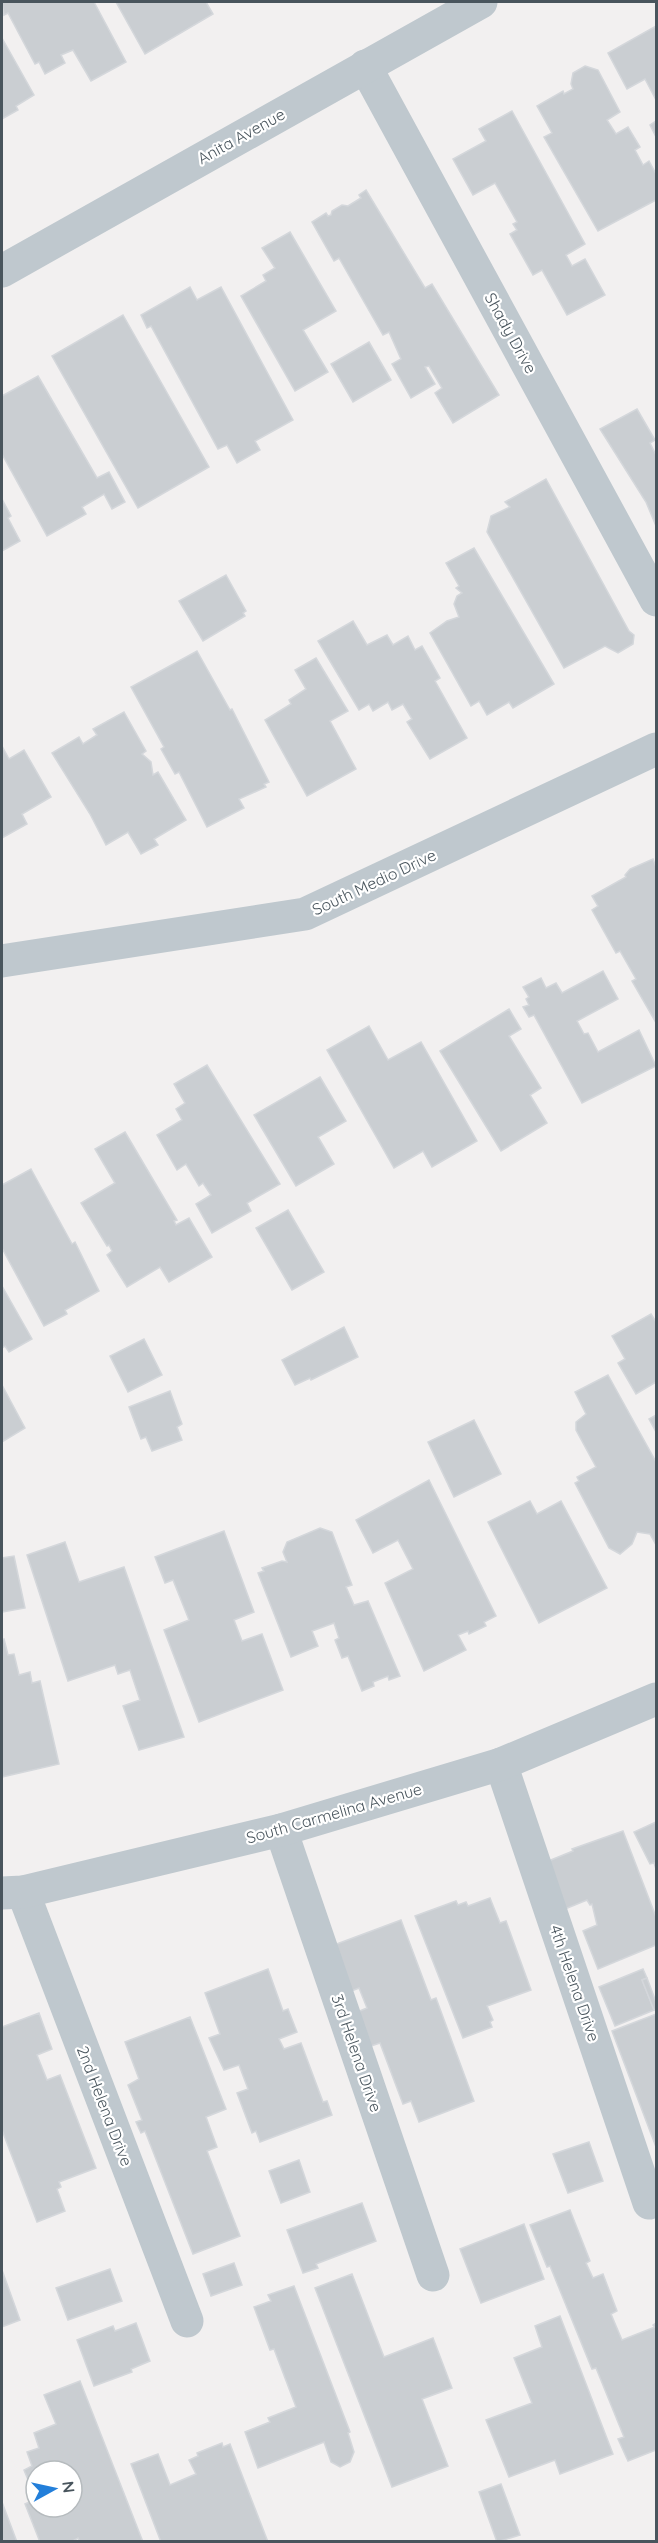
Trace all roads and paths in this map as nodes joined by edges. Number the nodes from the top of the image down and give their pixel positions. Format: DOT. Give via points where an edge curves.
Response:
graph roads {
  1 [pos="481,2"];
  2 [pos="365,66"];
  3 [pos="2,271"];
  4 [pos="657,600"];
  5 [pos="657,749"];
  6 [pos="2,961"];
  7 [pos="657,1699"];
  8 [pos="501,1764"];
  9 [pos="281,1830"];
  10 [pos="12,1893"];
  11 [pos="649,2203"];
  12 [pos="432,2275"];
  13 [pos="187,2320"];
  1 -- 2 [label="street, Anita Avenue"];
  2 -- 3 [label="street, Anita Avenue"];
  2 -- 4 [label="street, Shady Drive"];
  5 -- 6 [label="street, South Medio Drive" via="305,914"];
  7 -- 8 [label="street, South Carmelina Avenue"];
  8 -- 9 [label="street, South Carmelina Avenue"];
  8 -- 11 [label="street, 4th Helena Drive"];
  9 -- 10 [label="street, South Carmelina Avenue"];
  9 -- 12 [label="street, 3rd Helena Drive"];
  10 -- 13 [label="street, 2nd Helena Drive"];
}
